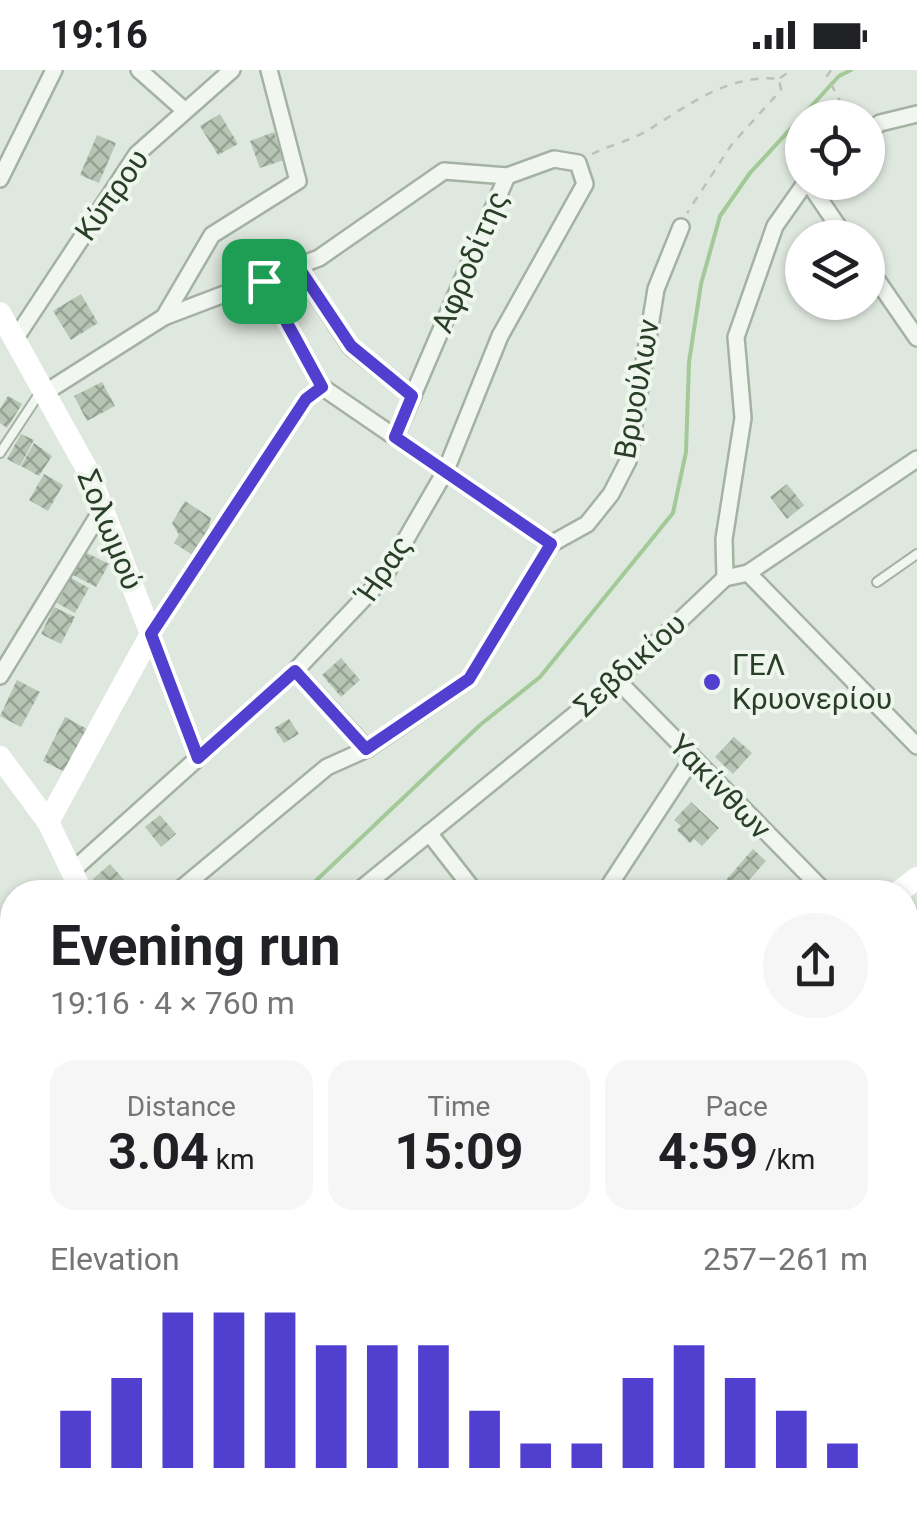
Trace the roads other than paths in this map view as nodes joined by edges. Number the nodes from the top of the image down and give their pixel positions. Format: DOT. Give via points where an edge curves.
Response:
graph roads {
  1 [pos="54,70"];
  2 [pos="139,70"];
  3 [pos="232,70"];
  4 [pos="269,70"];
  5 [pos="184,109"];
  6 [pos="917,114"];
  7 [pos="885,122"];
  8 [pos="507,176"];
  9 [pos="0,178"];
  10 [pos="585,184"];
  11 [pos="794,200"];
  12 [pos="682,227"];
  13 [pos="299,268"];
  14 [pos="264,281"];
  15 [pos="885,292"];
  16 [pos="0,313"];
  17 [pos="164,317"];
  18 [pos="917,338"];
  19 [pos="15,339"];
  20 [pos="322,387"];
  21 [pos="45,389"];
  22 [pos="412,396"];
  23 [pos="395,437"];
  24 [pos="0,453"];
  25 [pos="917,459"];
  26 [pos="446,470"];
  27 [pos="104,506"];
  28 [pos="551,544"];
  29 [pos="917,554"];
  30 [pos="748,573"];
  31 [pos="725,578"];
  32 [pos="877,582"];
  33 [pos="151,634"];
  34 [pos="295,671"];
  35 [pos="0,676"];
  36 [pos="617,680"];
  37 [pos="917,746"];
  38 [pos="366,749"];
  39 [pos="0,757"];
  40 [pos="198,758"];
  41 [pos="692,759"];
  42 [pos="48,822"];
  43 [pos="429,833"];
  44 [pos="76,880"];
  45 [pos="79,880"];
  46 [pos="191,880"];
  47 [pos="371,880"];
  48 [pos="466,880"];
  49 [pos="615,880"];
  50 [pos="813,880"];
  1 -- 9 [label="street"];
  2 -- 5 [label="street"];
  3 -- 5 [label="street, Κύπρου"];
  4 -- 17 [label="street" via="298,181 212,236"];
  5 -- 19 [label="street, Κύπρου" via="137,154"];
  6 -- 7 [label="street"];
  8 -- 10 [label="street, Αφροδίτης" via="554,158 578,163"];
  8 -- 13 [label="street" via="444,170"];
  8 -- 22 [label="street, Αφροδίτης"];
  10 -- 26 [label="street, Ήρας" via="500,336"];
  11 -- 31 [label="street" via="775,226 736,336 743,418 724,539"];
  12 -- 28 [label="street, Βρυούλων" via="656,289 628,461 587,524"];
  13 -- 14 [label="street"];
  13 -- 22 [label="street" via="351,346"];
  14 -- 17 [label="street"];
  14 -- 20 [label="street"];
  15 -- 18 [label="street"];
  16 -- 19 [label="main road, Σολωμού"];
  17 -- 21 [label="street"];
  19 -- 21 [label="main road, Σολωμού"];
  20 -- 23 [label="street"];
  20 -- 33 [label="street" via="306,399"];
  21 -- 24 [label="lane"];
  21 -- 27 [label="main road, Σολωμού"];
  22 -- 23 [label="street, Αφροδίτης"];
  23 -- 26 [label="street"];
  25 -- 30 [label="street"];
  26 -- 28 [label="street"];
  26 -- 34 [label="street, Ήρας" via="384,577"];
  27 -- 33 [label="main road, Σολωμού"];
  27 -- 35 [label="street"];
  28 -- 38 [label="street, Βρυούλων" via="469,679"];
  29 -- 32 [label="lane"];
  30 -- 31 [label="street"];
  30 -- 37 [label="street"];
  31 -- 36 [label="street, Σεβδικίου"];
  33 -- 40 [label="street, Σολωμού"];
  33 -- 42 [label="main road"];
  34 -- 38 [label="street"];
  34 -- 40 [label="street, Ήρας"];
  36 -- 41 [label="street, Υακίνθων"];
  36 -- 43 [label="street, Σεβδικίου"];
  38 -- 46 [label="street, Βρυούλων" via="327,767"];
  39 -- 42 [label="main road"];
  40 -- 45 [label="street, Ήρας"];
  41 -- 49 [label="street"];
  41 -- 50 [label="street, Υακίνθων"];
  42 -- 44 [label="main road"];
  43 -- 47 [label="street, Σεβδικίου"];
  43 -- 48 [label="street"];
}
